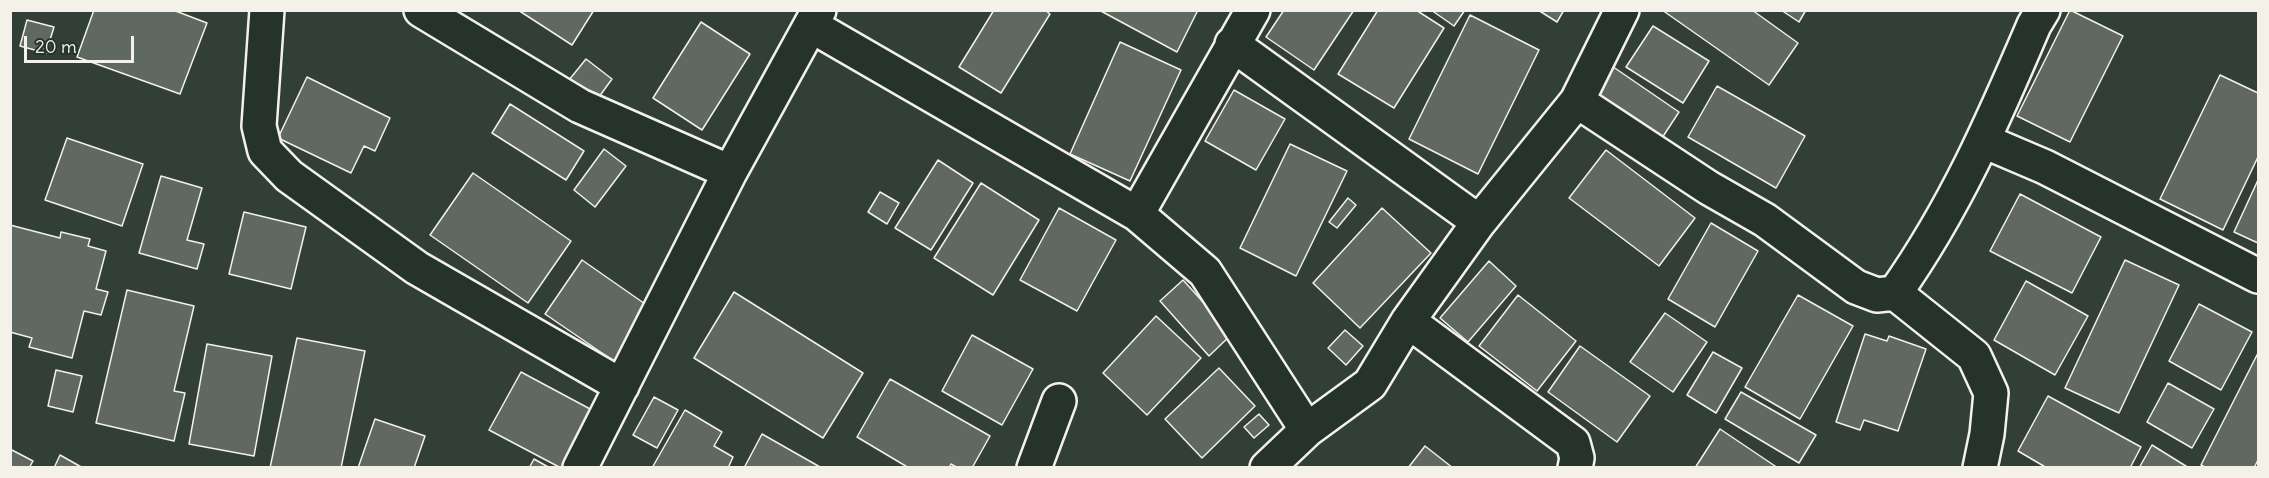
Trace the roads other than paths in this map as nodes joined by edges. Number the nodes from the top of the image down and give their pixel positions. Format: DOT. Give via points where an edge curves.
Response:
graph roads {
  1 [pos="267,10"];
  2 [pos="421,10"];
  3 [pos="1253,10"];
  4 [pos="1622,10"];
  5 [pos="2043,10"];
  6 [pos="816,18"];
  7 [pos="1232,44"];
  8 [pos="1576,101"];
  9 [pos="1984,141"];
  10 [pos="730,172"];
  11 [pos="1137,214"];
  12 [pos="1479,222"];
  13 [pos="2259,276"];
  14 [pos="1895,293"];
  15 [pos="1408,321"];
  16 [pos="622,386"];
  17 [pos="1059,401"];
  18 [pos="1307,429"];
  19 [pos="580,468"];
  20 [pos="1034,468"];
  21 [pos="1267,468"];
  22 [pos="1575,468"];
  23 [pos="1980,468"];
  1 -- 16 [label="street" via="259,126 265,151 290,176 417,268"];
  2 -- 10 [label="street" via="580,106"];
  3 -- 7 [label="street"];
  4 -- 8 [label="street"];
  5 -- 9 [label="street"];
  6 -- 10 [label="street"];
  6 -- 11 [label="street"];
  7 -- 11 [label="street"];
  7 -- 12 [label="street"];
  8 -- 12 [label="street"];
  8 -- 14 [label="street" via="1765,220 1856,287 1877,295"];
  9 -- 13 [label="street" via="2045,167"];
  9 -- 14 [label="street" via="1929,244"];
  10 -- 16 [label="street"];
  11 -- 18 [label="street" via="1205,272"];
  12 -- 15 [label="street"];
  14 -- 23 [label="street" via="1974,356 1991,393"];
  15 -- 18 [label="street" via="1370,384"];
  15 -- 22 [label="street" via="1573,443"];
  16 -- 19 [label="street"];
  17 -- 20 [label="street"];
  18 -- 21 [label="street"];
}
